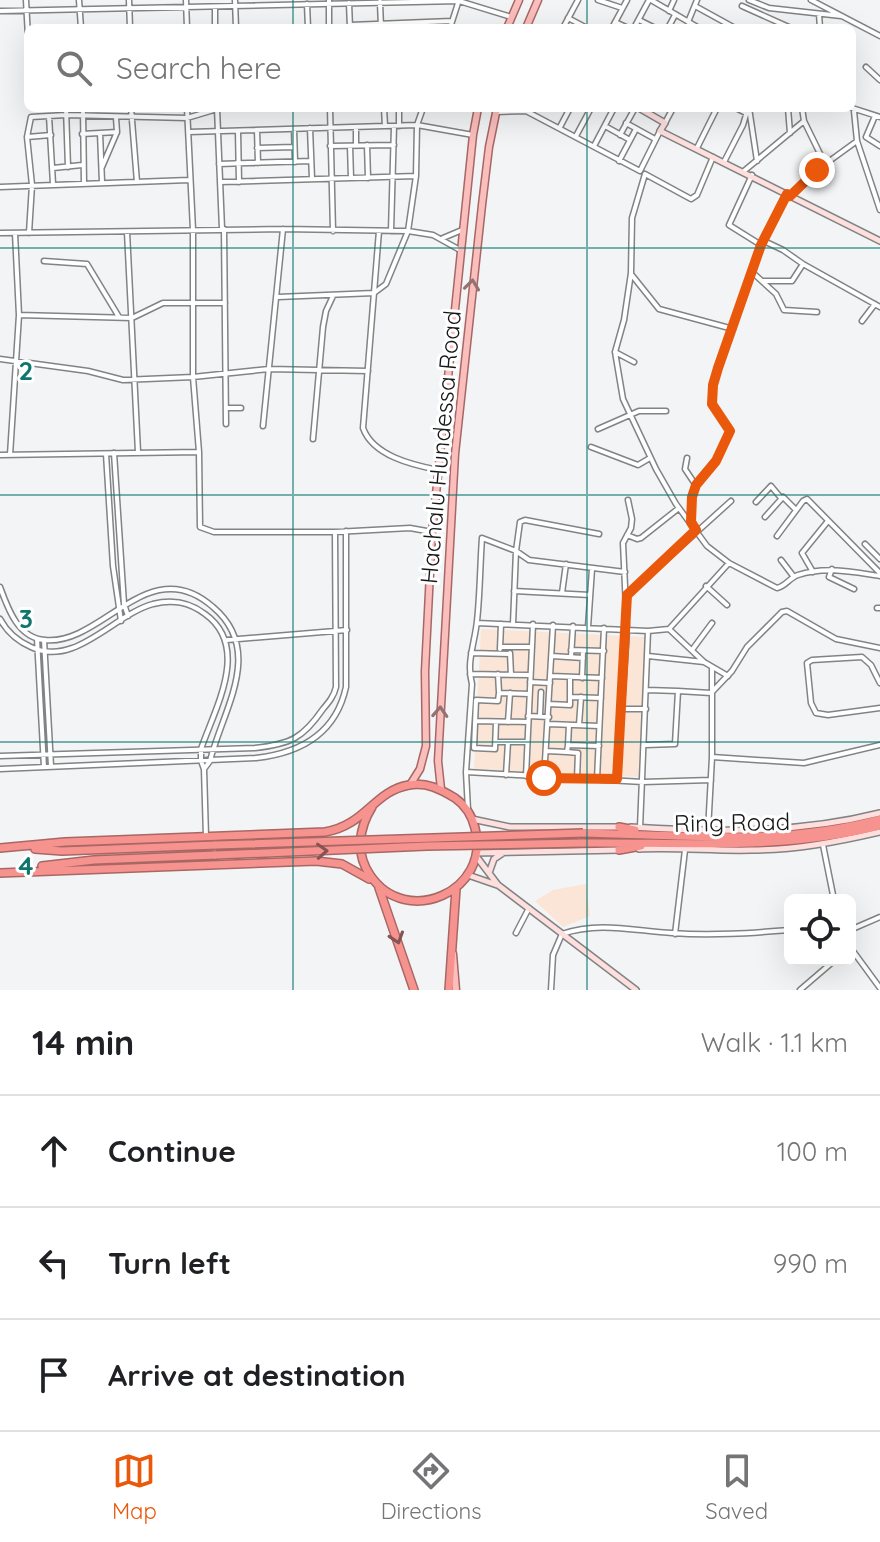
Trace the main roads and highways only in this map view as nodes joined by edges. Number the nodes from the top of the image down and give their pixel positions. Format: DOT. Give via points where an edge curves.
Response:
graph roads {
  1 [pos="519,0"];
  2 [pos="538,0"];
  3 [pos="509,24"];
  4 [pos="528,24"];
  5 [pos="477,112"];
  6 [pos="497,112"];
  7 [pos="465,207"];
  8 [pos="481,213"];
  9 [pos="440,448"];
  10 [pos="455,454"];
  11 [pos="410,785"];
  12 [pos="441,789"];
  13 [pos="372,807"];
  14 [pos="880,816"];
  15 [pos="619,827"];
  16 [pos="880,829"];
  17 [pos="662,838"];
  18 [pos="25,847"];
  19 [pos="0,848"];
  20 [pos="619,850"];
  21 [pos="0,871"];
  22 [pos="376,884"];
  23 [pos="456,889"];
  24 [pos="452,949"];
  25 [pos="414,990"];
  26 [pos="449,990"];
  27 [pos="456,990"];
  1 -- 3 [label="main road"];
  2 -- 4 [label="main road"];
  5 -- 7 [label="main road"];
  6 -- 8 [label="main road, Hachalu Hundessa Road"];
  7 -- 8 [label="main road"];
  7 -- 9 [label="main road"];
  10 -- 8 [label="main road, Hachalu Hundessa Road, one-way"];
  9 -- 10 [label="main road"];
  9 -- 11 [label="main road" via="425,671 426,746"];
  12 -- 10 [label="main road, Hachalu Hundessa Road, one-way" via="438,761"];
  11 -- 12 [label="highway"];
  11 -- 13 [label="highway"];
  12 -- 23 [label="highway" via="460,801 476,830 476,855"];
  13 -- 18 [label="highway" via="337,830 310,834"];
  13 -- 22 [label="highway" via="360,845"];
  14 -- 17 [label="highway, Ring Road" via="849,827 777,836"];
  15 -- 17 [label="highway"];
  16 -- 17 [label="highway, Ring Road" via="747,845"];
  17 -- 18 [label="highway, Ring Road, bridge" via="583,833 62,851"];
  17 -- 20 [label="highway"];
  21 -- 17 [label="highway, Ring Road, one-way, bridge" via="94,860"];
  18 -- 19 [label="highway"];
  21 -- 22 [label="highway" via="325,861 350,867"];
  22 -- 23 [label="highway" via="412,902 438,899"];
  22 -- 25 [label="highway, one-way"];
  23 -- 24 [label="highway"];
  24 -- 26 [label="highway"];
  24 -- 27 [label="main road"];
}
